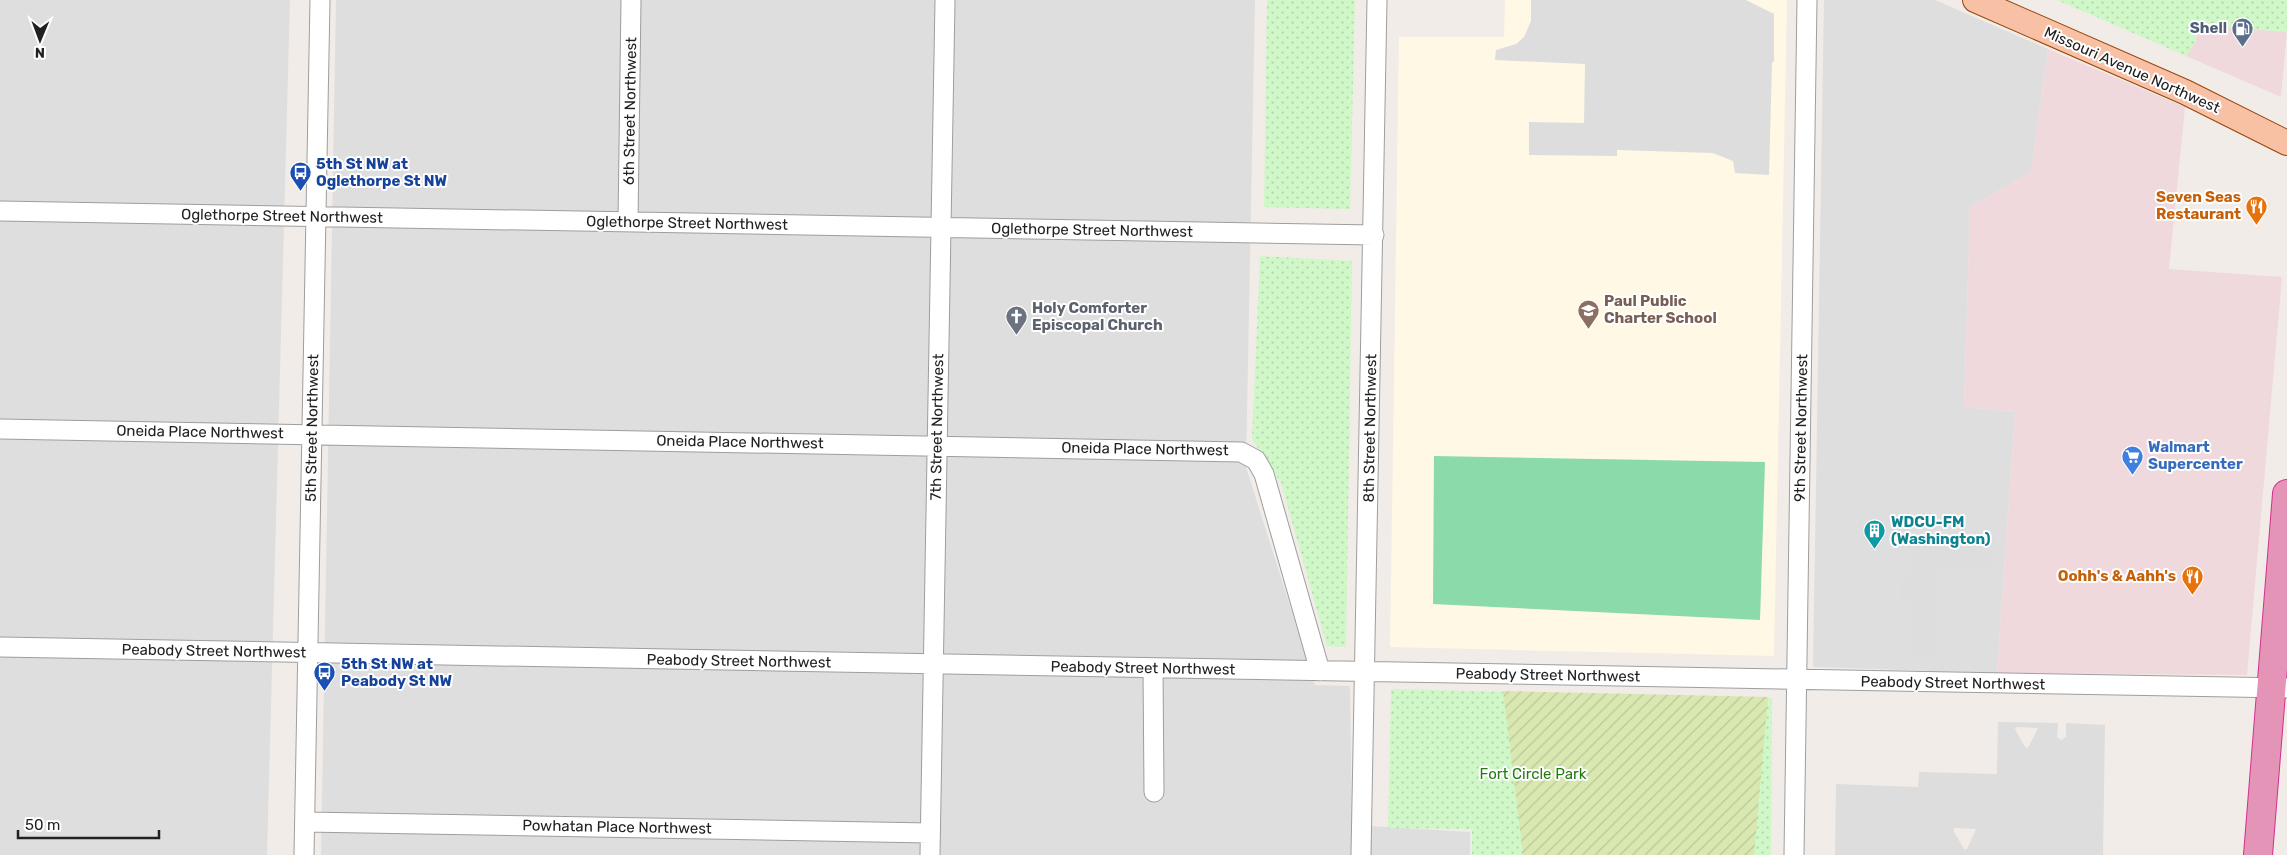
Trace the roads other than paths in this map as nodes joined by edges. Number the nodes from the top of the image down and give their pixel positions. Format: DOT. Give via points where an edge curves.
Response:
graph roads {
  1 [pos="320,0"];
  2 [pos="631,0"];
  3 [pos="945,0"];
  4 [pos="1377,0"];
  5 [pos="1808,0"];
  6 [pos="1975,0"];
  7 [pos="2287,143"];
  8 [pos="0,211"];
  9 [pos="316,217"];
  10 [pos="628,222"];
  11 [pos="941,227"];
  12 [pos="1374,235"];
  13 [pos="0,429"];
  14 [pos="312,435"];
  15 [pos="937,446"];
  16 [pos="2287,494"];
  17 [pos="0,648"];
  18 [pos="308,653"];
  19 [pos="933,664"];
  20 [pos="1153,668"];
  21 [pos="1320,671"];
  22 [pos="1366,672"];
  23 [pos="1797,680"];
  24 [pos="2279,688"];
  25 [pos="1154,792"];
  26 [pos="305,822"];
  27 [pos="930,834"];
  28 [pos="304,855"];
  29 [pos="930,855"];
  30 [pos="1361,855"];
  31 [pos="1794,855"];
  32 [pos="2258,855"];
  1 -- 9 [label="street, 5th Street Northwest"];
  2 -- 10 [label="street, 6th Street Northwest"];
  3 -- 11 [label="street, 7th Street Northwest"];
  4 -- 12 [label="street, 8th Street Northwest"];
  5 -- 23 [label="street, 9th Street Northwest"];
  6 -- 7 [label="main road, Missouri Avenue Northwest" via="2185,92"];
  8 -- 9 [label="street, Oglethorpe Street Northwest"];
  9 -- 10 [label="street, Oglethorpe Street Northwest"];
  9 -- 14 [label="street, 5th Street Northwest"];
  10 -- 11 [label="street, Oglethorpe Street Northwest"];
  11 -- 12 [label="street, Oglethorpe Street Northwest"];
  11 -- 15 [label="street, 7th Street Northwest"];
  12 -- 22 [label="street, 8th Street Northwest"];
  13 -- 14 [label="street, Oneida Place Northwest"];
  14 -- 15 [label="street, Oneida Place Northwest"];
  14 -- 18 [label="street, 5th Street Northwest"];
  15 -- 19 [label="street, 7th Street Northwest"];
  15 -- 21 [label="street, Oneida Place Northwest" via="1233,451 1249,455 1261,466 1264,474"];
  16 -- 24 [label="highway"];
  17 -- 18 [label="street, Peabody Street Northwest"];
  18 -- 19 [label="street, Peabody Street Northwest"];
  18 -- 26 [label="street, 5th Street Northwest"];
  19 -- 20 [label="street, Peabody Street Northwest"];
  19 -- 27 [label="street, 7th Street Northwest"];
  20 -- 21 [label="street, Peabody Street Northwest"];
  20 -- 25 [label="street"];
  21 -- 22 [label="street, Peabody Street Northwest"];
  22 -- 23 [label="street, Peabody Street Northwest"];
  22 -- 30 [label="street, 8th Street Northwest"];
  23 -- 24 [label="street, Peabody Street Northwest"];
  23 -- 31 [label="street, 9th Street Northwest"];
  24 -- 32 [label="highway"];
  26 -- 27 [label="street, Powhatan Place Northwest"];
  26 -- 28 [label="street, 5th Street Northwest"];
  27 -- 29 [label="street, 7th Street Northwest"];
}
